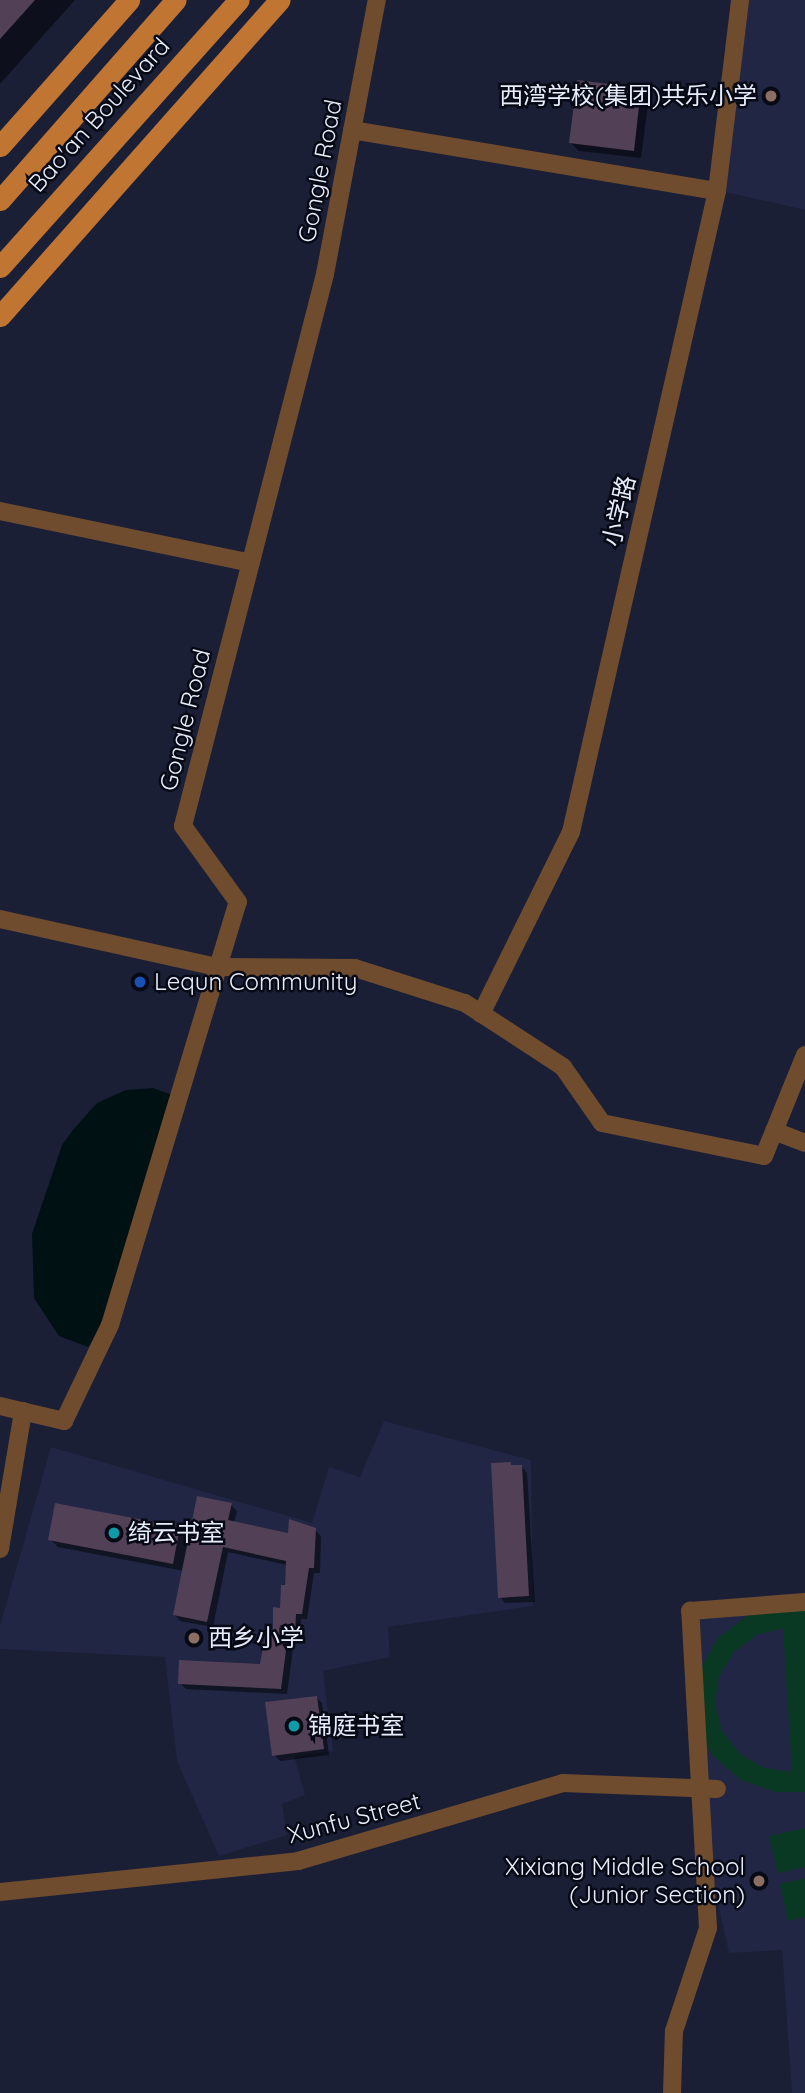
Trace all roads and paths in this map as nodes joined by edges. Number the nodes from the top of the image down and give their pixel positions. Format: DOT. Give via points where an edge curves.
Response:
graph roads {
  1 [pos="129,0"];
  2 [pos="176,0"];
  3 [pos="239,0"];
  4 [pos="281,0"];
  5 [pos="377,0"];
  6 [pos="740,0"];
  7 [pos="352,130"];
  8 [pos="0,146"];
  9 [pos="717,191"];
  10 [pos="0,200"];
  11 [pos="0,267"];
  12 [pos="0,316"];
  13 [pos="0,511"];
  14 [pos="251,563"];
  15 [pos="0,919"];
  16 [pos="217,967"];
  17 [pos="481,1014"];
  18 [pos="805,1055"];
  19 [pos="774,1131"];
  20 [pos="805,1143"];
  21 [pos="0,1406"];
  22 [pos="23,1411"];
  23 [pos="0,1549"];
  24 [pos="805,1602"];
  25 [pos="697,1789"];
  26 [pos="717,1789"];
  27 [pos="0,1892"];
  28 [pos="671,2093"];
  1 -- 8 [label="main road"];
  2 -- 10 [label="main road, Bao'an Boulevard"];
  3 -- 11 [label="main road, Bao'an Boulevard"];
  4 -- 12 [label="main road"];
  5 -- 7 [label="street, Gongle Road"];
  6 -- 9 [label="street, 小学路"];
  7 -- 9 [label="street"];
  7 -- 14 [label="street, Gongle Road" via="325,274"];
  9 -- 17 [label="street, 小学路" via="571,832"];
  13 -- 14 [label="street"];
  14 -- 16 [label="street, Gongle Road" via="183,826 238,902"];
  15 -- 16 [label="street"];
  16 -- 17 [label="street" via="355,968 465,1003"];
  16 -- 22 [label="street, Gongle Road" via="110,1325 64,1421"];
  17 -- 19 [label="street" via="563,1067 602,1123 764,1156"];
  18 -- 19 [label="street"];
  19 -- 20 [label="street"];
  21 -- 22 [label="street"];
  22 -- 23 [label="street"];
  24 -- 25 [label="street" via="690,1611"];
  25 -- 26 [label="street, Xunfu Street"];
  25 -- 27 [label="street, Xunfu Street" via="564,1783 298,1861"];
  25 -- 28 [label="street" via="708,1928 674,2031"];
}
